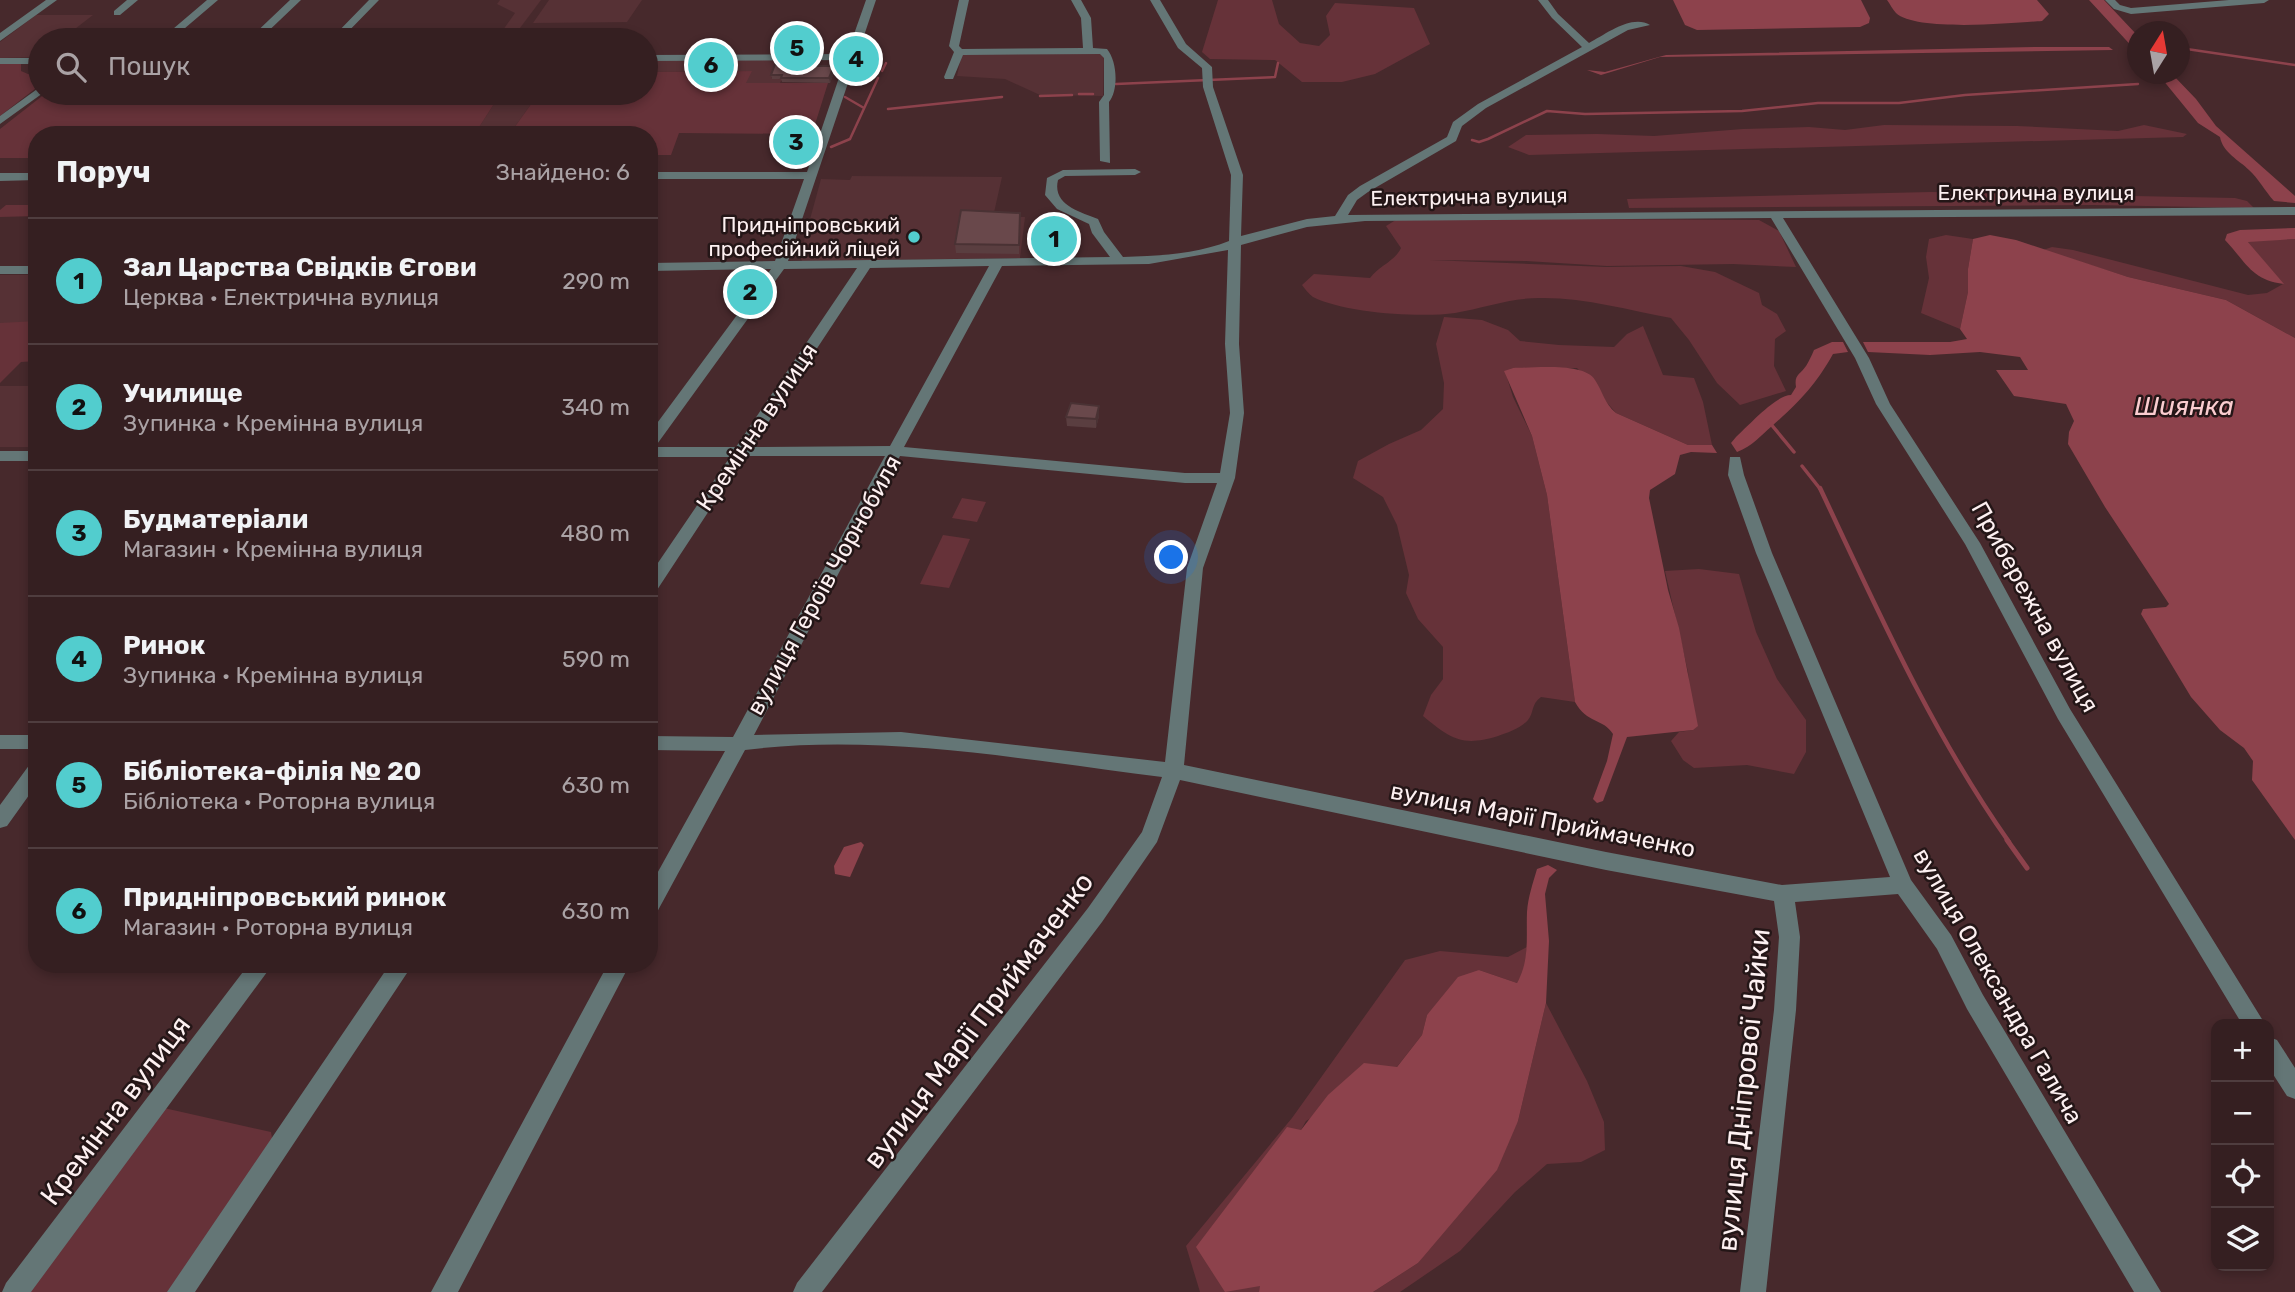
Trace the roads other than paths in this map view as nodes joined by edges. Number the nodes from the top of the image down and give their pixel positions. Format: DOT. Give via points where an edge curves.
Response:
graph roads {
  1 [pos="52,0"];
  2 [pos="133,0"];
  3 [pos="213,0"];
  4 [pos="296,0"];
  5 [pos="374,0"];
  6 [pos="871,0"];
  7 [pos="964,0"];
  8 [pos="1076,0"];
  9 [pos="1155,0"];
  10 [pos="1543,0"];
  11 [pos="2264,0"];
  12 [pos="2114,4"];
  13 [pos="117,13"];
  14 [pos="1645,25"];
  15 [pos="179,28"];
  16 [pos="266,28"];
  17 [pos="347,28"];
  18 [pos="0,38"];
  19 [pos="1589,48"];
  20 [pos="1088,51"];
  21 [pos="959,52"];
  22 [pos="851,57"];
  23 [pos="658,58"];
  24 [pos="0,61"];
  25 [pos="28,61"];
  26 [pos="949,77"];
  27 [pos="28,99"];
  28 [pos="0,121"];
  29 [pos="1107,161"];
  30 [pos="813,168"];
  31 [pos="1135,172"];
  32 [pos="28,176"];
  33 [pos="658,176"];
  34 [pos="0,177"];
  35 [pos="2295,211"];
  36 [pos="1775,214"];
  37 [pos="1340,219"];
  38 [pos="1236,243"];
  39 [pos="1119,260"];
  40 [pos="998,262"];
  41 [pos="865,265"];
  42 [pos="780,266"];
  43 [pos="658,267"];
  44 [pos="0,270"];
  45 [pos="28,270"];
  46 [pos="658,433"];
  47 [pos="897,451"];
  48 [pos="658,452"];
  49 [pos="741,452"];
  50 [pos="0,456"];
  51 [pos="28,456"];
  52 [pos="1735,460"];
  53 [pos="1227,478"];
  54 [pos="658,576"];
  55 [pos="0,742"];
  56 [pos="28,742"];
  57 [pos="658,743"];
  58 [pos="737,744"];
  59 [pos="1174,771"];
  60 [pos="28,781"];
  61 [pos="0,820"];
  62 [pos="1903,885"];
  63 [pos="658,891"];
  64 [pos="1782,894"];
  65 [pos="255,973"];
  66 [pos="396,973"];
  67 [pos="614,973"];
  68 [pos="2251,1019"];
  69 [pos="2274,1056"];
  70 [pos="2295,1088"];
  71 [pos="15,1292"];
  72 [pos="180,1292"];
  73 [pos="444,1292"];
  74 [pos="806,1292"];
  75 [pos="1753,1292"];
  76 [pos="2148,1292"];
  1 -- 18 [label="street"];
  2 -- 13 [label="street"];
  3 -- 15 [label="street"];
  4 -- 16 [label="street"];
  5 -- 17 [label="street"];
  6 -- 22 [label="street"];
  7 -- 21 [label="street" via="954,40"];
  8 -- 20 [label="street" via="1086,18"];
  9 -- 38 [label="street, вулиця Марії Приймаченко" via="1170,33 1195,62 1207,67 1237,175"];
  10 -- 19 [label="street"];
  11 -- 12 [label="street" via="2131,10"];
  14 -- 19 [label="street" via="1626,27"];
  19 -- 37 [label="street" via="1482,106 1457,124 1452,139 1358,194"];
  20 -- 21 [label="street"];
  20 -- 29 [label="street" via="1103,51 1109,58 1109,94 1104,102"];
  21 -- 26 [label="street"];
  22 -- 23 [label="street"];
  22 -- 30 [label="street"];
  24 -- 25 [label="street"];
  27 -- 28 [label="street"];
  30 -- 33 [label="street"];
  30 -- 42 [label="street"];
  31 -- 39 [label="street" via="1063,173 1053,177 1049,190 1058,205 1094,222"];
  32 -- 34 [label="street"];
  35 -- 36 [label="street, Електрична вулиця"];
  36 -- 37 [label="street, Електрична вулиця"];
  36 -- 68 [label="street, Прибережна вулиця" via="1862,358 1883,404 1972,543 2064,714"];
  37 -- 38 [label="street, Електрична вулиця" via="1275,230"];
  38 -- 39 [label="street, Електрична вулиця" via="1183,256"];
  38 -- 53 [label="street, вулиця Марії Приймаченко" via="1232,344 1237,413"];
  39 -- 40 [label="street, Електрична вулиця"];
  40 -- 41 [label="street, Електрична вулиця"];
  40 -- 47 [label="street, вулиця Героїв Чорнобиля"];
  41 -- 42 [label="street, Електрична вулиця"];
  41 -- 49 [label="street, Кремінна вулиця"];
  42 -- 43 [label="street, Електрична вулиця"];
  42 -- 46 [label="street"];
  44 -- 45 [label="street"];
  47 -- 49 [label="street"];
  47 -- 53 [label="street"];
  47 -- 58 [label="street, вулиця Героїв Чорнобиля"];
  48 -- 49 [label="street"];
  49 -- 54 [label="street, Кремінна вулиця"];
  50 -- 51 [label="street"];
  52 -- 62 [label="street, вулиця Олександра Галича" via="1764,554"];
  53 -- 59 [label="street, вулиця Марії Приймаченко" via="1195,568"];
  55 -- 56 [label="street"];
  57 -- 58 [label="street, вулиця Марії Приймаченко"];
  58 -- 59 [label="street, вулиця Марії Приймаченко" via="901,739"];
  58 -- 63 [label="street, вулиця Героїв Чорнобиля"];
  59 -- 64 [label="street, вулиця Марії Приймаченко"];
  59 -- 74 [label="street, вулиця Марії Приймаченко" via="1150,836 1095,915"];
  60 -- 61 [label="street"];
  62 -- 64 [label="street, вулиця Марії Приймаченко"];
  62 -- 76 [label="street, вулиця Олександра Галича" via="1944,942"];
  64 -- 75 [label="street, вулиця Дніпрової Чайки" via="1790,915 1781,1061"];
  65 -- 71 [label="street, Кремінна вулиця"];
  66 -- 72 [label="street"];
  67 -- 73 [label="street"];
  69 -- 70 [label="street"];
}
